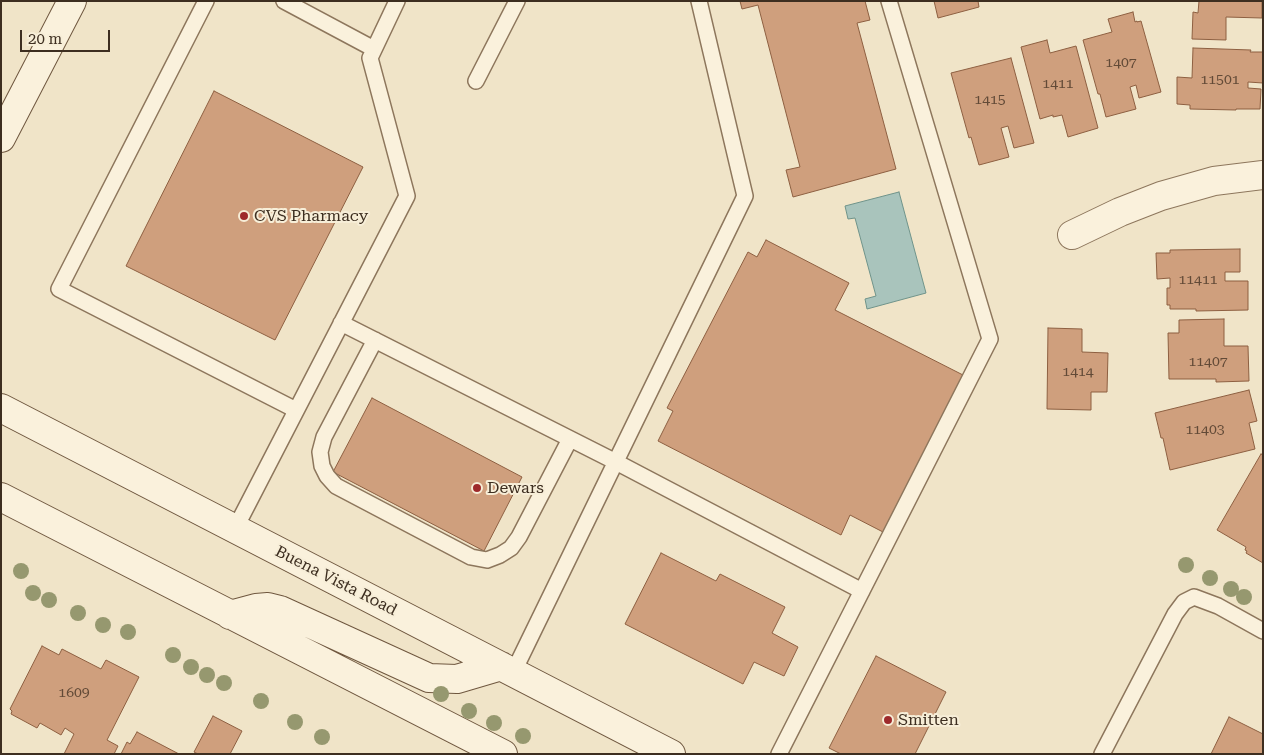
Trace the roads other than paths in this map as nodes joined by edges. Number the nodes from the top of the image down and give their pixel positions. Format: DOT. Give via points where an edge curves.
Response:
graph roads {
  1 [pos="72,1"];
  2 [pos="206,1"];
  3 [pos="284,1"];
  4 [pos="397,1"];
  5 [pos="517,1"];
  6 [pos="699,1"];
  7 [pos="889,1"];
  8 [pos="374,49"];
  9 [pos="476,81"];
  10 [pos="1,138"];
  11 [pos="1263,175"];
  12 [pos="1072,235"];
  13 [pos="341,323"];
  14 [pos="375,340"];
  15 [pos="1,408"];
  16 [pos="296,410"];
  17 [pos="570,439"];
  18 [pos="616,462"];
  19 [pos="1,497"];
  20 [pos="235,529"];
  21 [pos="862,591"];
  22 [pos="230,615"];
  23 [pos="1263,631"];
  24 [pos="507,670"];
  25 [pos="503,754"];
  26 [pos="671,754"];
  27 [pos="780,754"];
  28 [pos="1102,754"];
  1 -- 10 [label="main road"];
  2 -- 16 [label="lane" via="59,289"];
  3 -- 8 [label="lane"];
  4 -- 8 [label="lane"];
  5 -- 9 [label="lane"];
  6 -- 18 [label="lane" via="745,196"];
  7 -- 21 [label="lane" via="990,339"];
  8 -- 13 [label="lane" via="370,58 407,196"];
  11 -- 12 [label="main road" via="1214,181 1161,196"];
  13 -- 14 [label="lane"];
  13 -- 16 [label="lane"];
  14 -- 17 [label="lane"];
  14 -- 17 [label="lane" via="324,438 320,452 322,466 336,486 471,557 487,560 511,548 520,537"];
  15 -- 20 [label="main road, Buena Vista Road"];
  16 -- 20 [label="lane"];
  17 -- 18 [label="lane"];
  18 -- 21 [label="lane"];
  18 -- 24 [label="lane"];
  19 -- 22 [label="main road"];
  20 -- 24 [label="main road, Buena Vista Road"];
  21 -- 27 [label="lane"];
  22 -- 24 [label="main road" via="268,606 429,678 457,679"];
  22 -- 25 [label="main road"];
  23 -- 28 [label="lane" via="1218,606 1194,597 1184,602"];
  24 -- 26 [label="main road, Buena Vista Road"];
}
